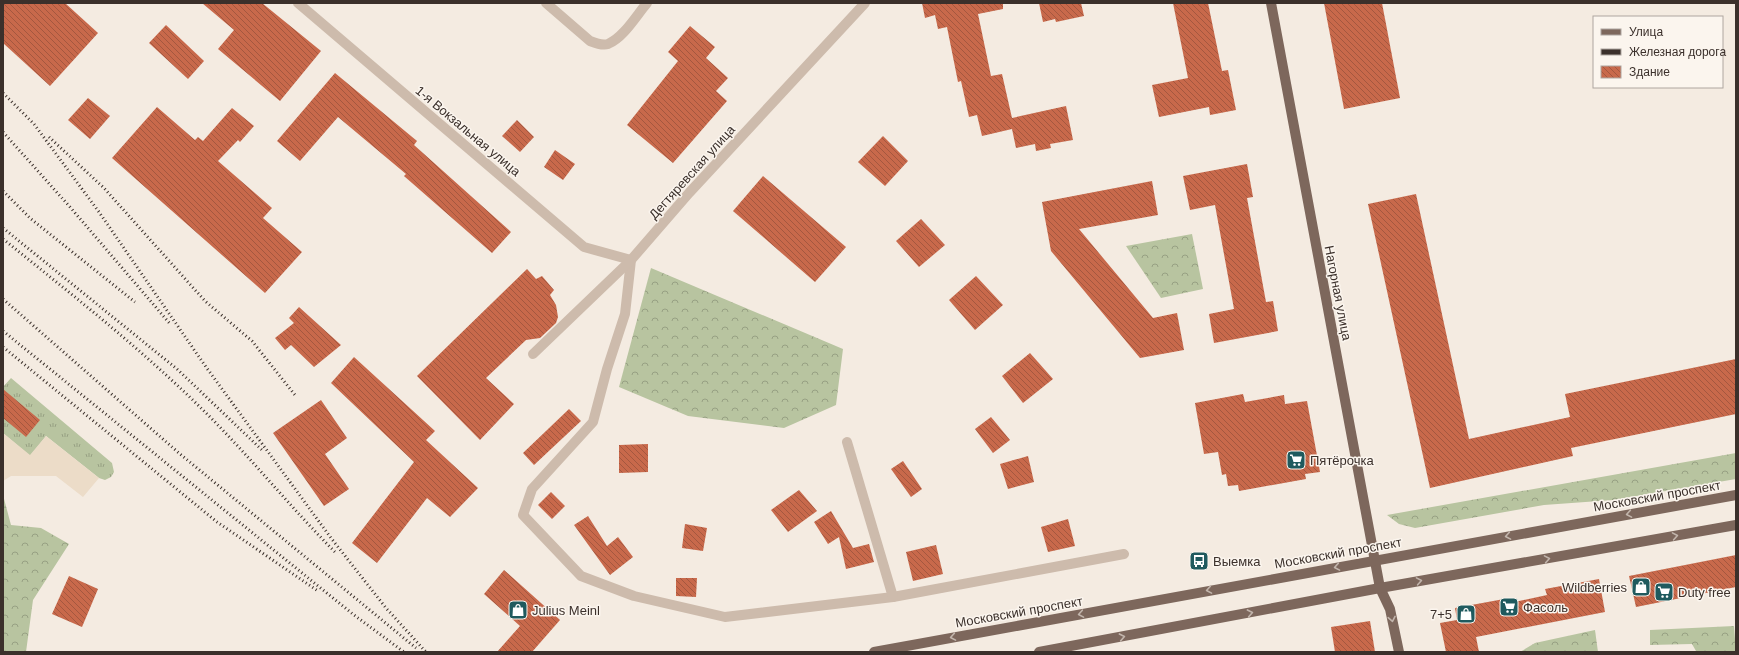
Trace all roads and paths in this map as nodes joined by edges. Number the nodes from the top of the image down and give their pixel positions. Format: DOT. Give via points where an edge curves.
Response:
graph roads {
  1 [pos="298,3"];
  2 [pos="546,3"];
  3 [pos="647,3"];
  4 [pos="865,3"];
  5 [pos="1271,3"];
  6 [pos="631,260"];
  7 [pos="533,354"];
  8 [pos="847,442"];
  9 [pos="1736,495"];
  10 [pos="1736,525"];
  11 [pos="1124,554"];
  12 [pos="1375,560"];
  13 [pos="1380,588"];
  14 [pos="893,597"];
  15 [pos="874,652"];
  16 [pos="1039,652"];
  17 [pos="1399,652"];
  1 -- 6 [label="street, 1-я Вокзальная улица" via="584,247"];
  2 -- 3 [label="street" via="590,41 598,44 607,44 621,34"];
  4 -- 6 [label="street, Дегтяревская улица" via="689,193"];
  5 -- 12 [label="main road, Нагорная улица"];
  6 -- 7 [label="street, Дегтяревская улица"];
  6 -- 14 [label="street" via="625,314 593,422 532,488 523,515 581,576 634,596 725,617"];
  8 -- 14 [label="street"];
  9 -- 12 [label="main road, Московский проспект, one-way"];
  13 -- 10 [label="main road, one-way"];
  11 -- 14 [label="street"];
  12 -- 13 [label="main road, Нагорная улица"];
  12 -- 15 [label="main road, Московский проспект, one-way"];
  16 -- 13 [label="main road, one-way"];
  13 -- 17 [label="main road, Нагорная улица, one-way" via="1390,609"];
}
